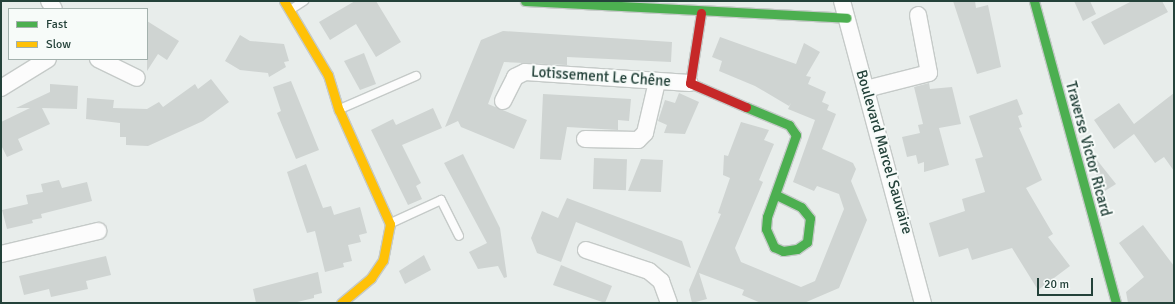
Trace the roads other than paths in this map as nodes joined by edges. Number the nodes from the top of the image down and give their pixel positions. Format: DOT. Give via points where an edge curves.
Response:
graph roads {
  1 [pos="284,1"];
  2 [pos="304,1"];
  3 [pos="525,1"];
  4 [pos="842,1"];
  5 [pos="1034,1"];
  6 [pos="290,10"];
  7 [pos="701,13"];
  8 [pos="918,15"];
  9 [pos="847,18"];
  10 [pos="46,60"];
  11 [pos="100,60"];
  12 [pos="416,76"];
  13 [pos="137,78"];
  14 [pos="657,82"];
  15 [pos="690,82"];
  16 [pos="1,88"];
  17 [pos="866,90"];
  18 [pos="503,101"];
  19 [pos="339,110"];
  20 [pos="585,139"];
  21 [pos="776,196"];
  22 [pos="390,224"];
  23 [pos="98,231"];
  24 [pos="459,236"];
  25 [pos="586,250"];
  26 [pos="1,254"];
  27 [pos="341,303"];
  28 [pos="669,303"];
  29 [pos="923,303"];
  30 [pos="1116,303"];
  1 -- 6 [label="street"];
  2 -- 6 [label="lane"];
  3 -- 7 [label="street"];
  4 -- 9 [label="street, Boulevard Marcel Sauvaire"];
  5 -- 30 [label="street, Traverse Victor Ricard"];
  6 -- 19 [label="street" via="328,75"];
  7 -- 9 [label="street"];
  7 -- 15 [label="street"];
  8 -- 17 [label="street" via="929,73"];
  9 -- 17 [label="street, Boulevard Marcel Sauvaire"];
  10 -- 16 [label="street"];
  11 -- 13 [label="street"];
  12 -- 19 [label="lane"];
  14 -- 15 [label="street, Lotissement Le Chêne"];
  14 -- 18 [label="street, Lotissement Le Chêne" via="525,72 515,77"];
  14 -- 20 [label="street" via="645,133 638,140"];
  15 -- 21 [label="street" via="789,125 796,135"];
  17 -- 29 [label="street, Boulevard Marcel Sauvaire"];
  19 -- 22 [label="street"];
  21 -- 21 [label="street" via="767,217 769,241 783,251 797,249 807,242 811,231 810,218 801,207"];
  22 -- 24 [label="lane" via="441,200"];
  22 -- 27 [label="street" via="382,260 371,278"];
  23 -- 26 [label="street"];
  25 -- 28 [label="street" via="649,271 661,281"];
}
